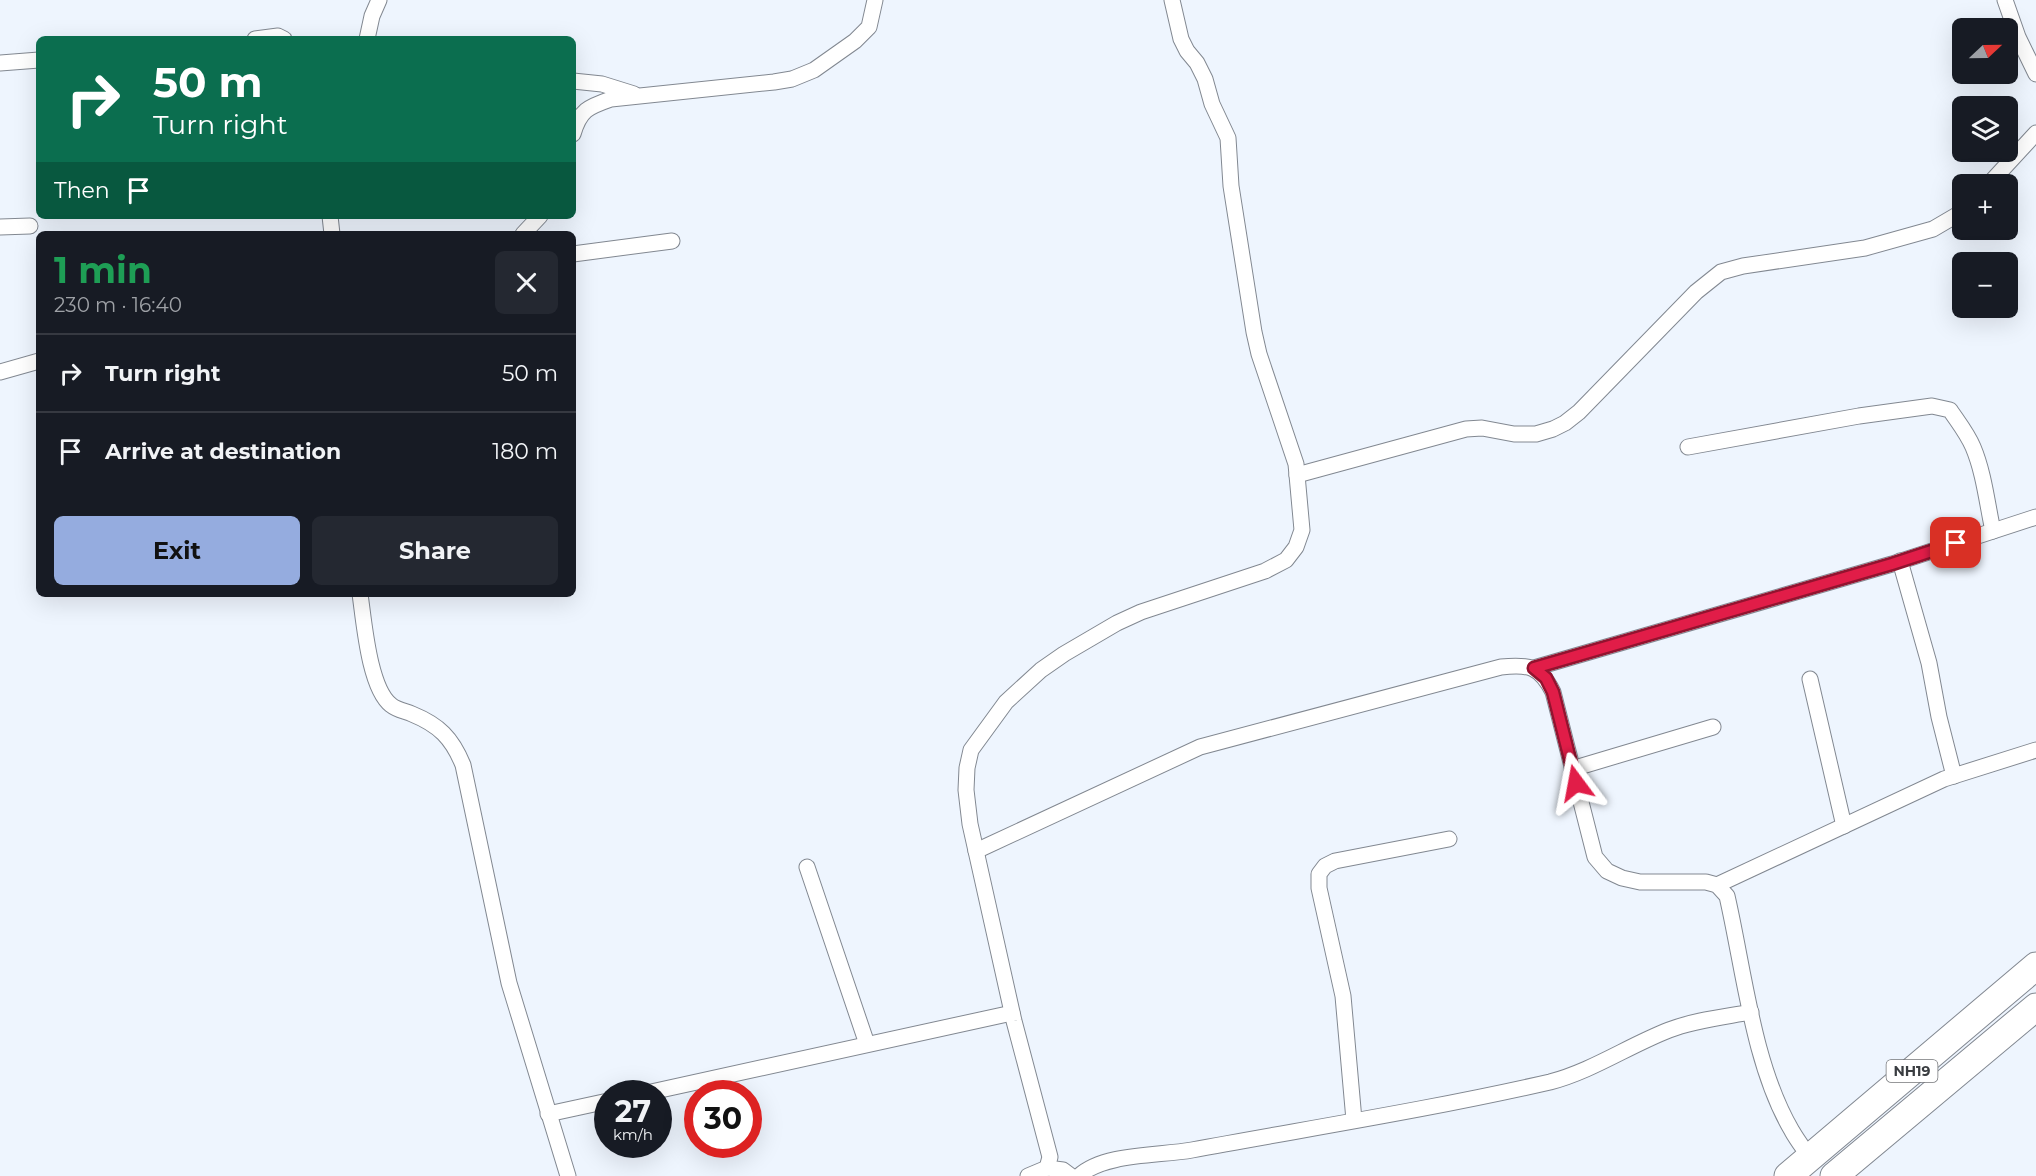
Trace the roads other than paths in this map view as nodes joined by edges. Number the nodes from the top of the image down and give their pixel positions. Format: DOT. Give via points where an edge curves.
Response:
graph roads {
  1 [pos="379,0"];
  2 [pos="875,0"];
  3 [pos="1172,0"];
  4 [pos="2005,0"];
  5 [pos="368,36"];
  6 [pos="36,60"];
  7 [pos="0,63"];
  8 [pos="2036,74"];
  9 [pos="576,81"];
  10 [pos="642,96"];
  11 [pos="576,124"];
  12 [pos="2036,133"];
  13 [pos="1998,174"];
  14 [pos="1952,218"];
  15 [pos="537,219"];
  16 [pos="30,226"];
  17 [pos="0,227"];
  18 [pos="526,231"];
  19 [pos="672,241"];
  20 [pos="576,254"];
  21 [pos="36,362"];
  22 [pos="0,372"];
  23 [pos="1688,447"];
  24 [pos="1297,475"];
  25 [pos="2036,517"];
  26 [pos="1993,531"];
  27 [pos="1900,561"];
  28 [pos="360,597"];
  29 [pos="1534,668"];
  30 [pos="1810,679"];
  31 [pos="1713,727"];
  32 [pos="2036,750"];
  33 [pos="1572,769"];
  34 [pos="1954,776"];
  35 [pos="1844,826"];
  36 [pos="1449,839"];
  37 [pos="976,851"];
  38 [pos="807,867"];
  39 [pos="1717,885"];
  40 [pos="2036,966"];
  41 [pos="2036,1007"];
  42 [pos="1751,1012"];
  43 [pos="1012,1013"];
  44 [pos="867,1044"];
  45 [pos="672,1087"];
  46 [pos="594,1104"];
  47 [pos="548,1114"];
  48 [pos="1354,1120"];
  49 [pos="1810,1158"];
  50 [pos="1047,1168"];
  51 [pos="568,1176"];
  52 [pos="1028,1176"];
  53 [pos="1071,1176"];
  54 [pos="1079,1176"];
  55 [pos="1788,1176"];
  56 [pos="1834,1176"];
  1 -- 5 [label="street"];
  2 -- 10 [label="street" via="869,27 841,53 814,70 774,82"];
  3 -- 24 [label="street" via="1181,39 1201,71 1228,138 1231,186 1254,332 1291,444"];
  4 -- 8 [label="street"];
  6 -- 7 [label="street"];
  9 -- 10 [label="street" via="602,84"];
  10 -- 11 [label="street" via="610,99 590,106"];
  12 -- 13 [label="street"];
  14 -- 24 [label="street" via="1933,229 1865,248 1721,272 1696,292 1579,412 1553,429 1536,434 1466,429"];
  15 -- 18 [label="street"];
  16 -- 17 [label="street"];
  19 -- 20 [label="street"];
  21 -- 22 [label="street"];
  23 -- 26 [label="street" via="1859,416 1932,406 1950,410 1973,447"];
  24 -- 37 [label="street" via="1302,530 1286,560 1245,579 1117,623 1041,670 1006,702 971,750 967,768 966,790"];
  25 -- 26 [label="street"];
  26 -- 27 [label="street"];
  27 -- 29 [label="street"];
  27 -- 34 [label="street" via="1929,663"];
  28 -- 47 [label="street" via="380,692 390,704 440,729 455,745 463,765 509,983"];
  29 -- 33 [label="street" via="1546,678 1553,692"];
  29 -- 37 [label="street" via="1501,667 1200,747"];
  30 -- 35 [label="street"];
  31 -- 33 [label="street"];
  32 -- 34 [label="street"];
  33 -- 39 [label="street" via="1595,857 1607,871 1640,882"];
  34 -- 35 [label="street"];
  35 -- 39 [label="street"];
  36 -- 48 [label="street" via="1335,861 1324,866 1319,874 1342,996"];
  37 -- 43 [label="street"];
  38 -- 44 [label="street"];
  39 -- 42 [label="street" via="1727,896"];
  40 -- 49 [label="highway, NH19"];
  41 -- 56 [label="highway, NH19"];
  42 -- 48 [label="street" via="1669,1030 1589,1069 1550,1082"];
  42 -- 49 [label="street" via="1770,1079 1792,1130"];
  43 -- 44 [label="street"];
  43 -- 50 [label="street" via="1047,1143"];
  44 -- 45 [label="street"];
  46 -- 47 [label="street"];
  47 -- 51 [label="street"];
  48 -- 54 [label="street" via="1182,1152 1118,1159 1085,1170"];
  49 -- 55 [label="highway, NH19"];
  50 -- 52 [label="street"];
  50 -- 53 [label="street" via="1063,1170"];
}
